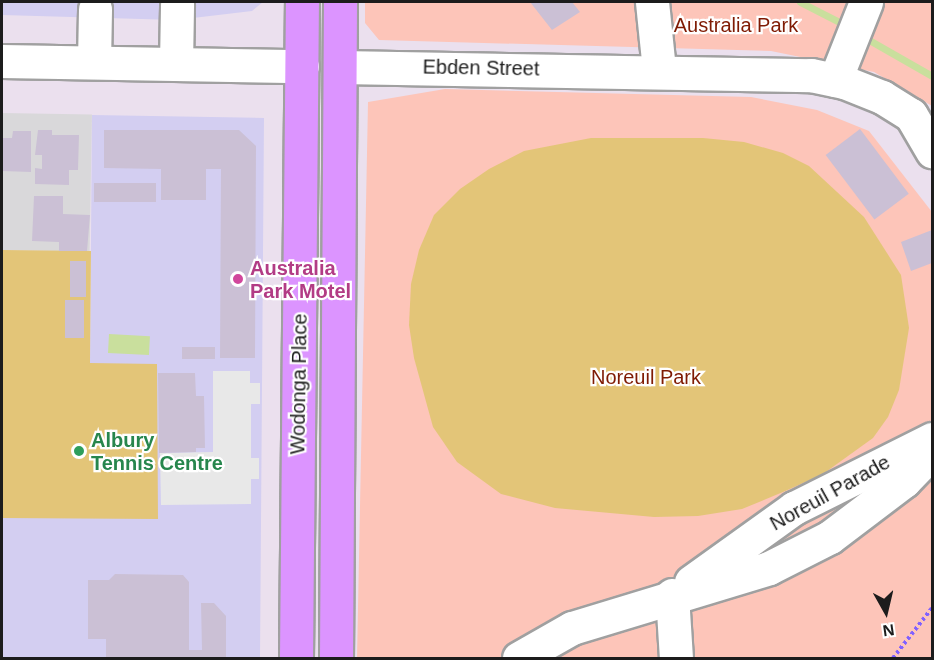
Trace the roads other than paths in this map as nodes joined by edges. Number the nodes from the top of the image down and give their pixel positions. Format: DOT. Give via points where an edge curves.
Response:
graph roads {
  1 [pos="302,2"];
  2 [pos="340,2"];
  3 [pos="652,2"];
  4 [pos="866,2"];
  5 [pos="177,4"];
  6 [pos="95,9"];
  7 [pos="2,61"];
  8 [pos="94,62"];
  9 [pos="176,64"];
  10 [pos="302,66"];
  11 [pos="340,67"];
  12 [pos="659,70"];
  13 [pos="835,80"];
  14 [pos="933,151"];
  15 [pos="933,439"];
  16 [pos="933,452"];
  17 [pos="672,595"];
  18 [pos="296,658"];
  19 [pos="336,658"];
  20 [pos="519,658"];
  21 [pos="676,658"];
  1 -- 10 [label="main road, Wodonga Place"];
  2 -- 11 [label="main road, Wodonga Place"];
  3 -- 12 [label="street"];
  4 -- 13 [label="street"];
  5 -- 9 [label="street"];
  6 -- 8 [label="street"];
  7 -- 8 [label="street, Ebden Street"];
  8 -- 9 [label="street, Ebden Street"];
  9 -- 10 [label="street, Ebden Street"];
  10 -- 11 [label="main road, Ebden Street"];
  10 -- 18 [label="main road, Wodonga Place"];
  11 -- 12 [label="street, Ebden Street"];
  11 -- 19 [label="main road, Wodonga Place"];
  12 -- 13 [label="street, Ebden Street" via="776,72"];
  13 -- 14 [label="street, Ebden Street" via="882,97 910,115"];
  15 -- 17 [label="street, Noreuil Parade" via="794,508"];
  16 -- 17 [label="street, Noreuil Parade" via="904,481 831,537 769,568"];
  17 -- 20 [label="street, Noreuil Parade" via="572,628"];
  17 -- 21 [label="street"];
}
